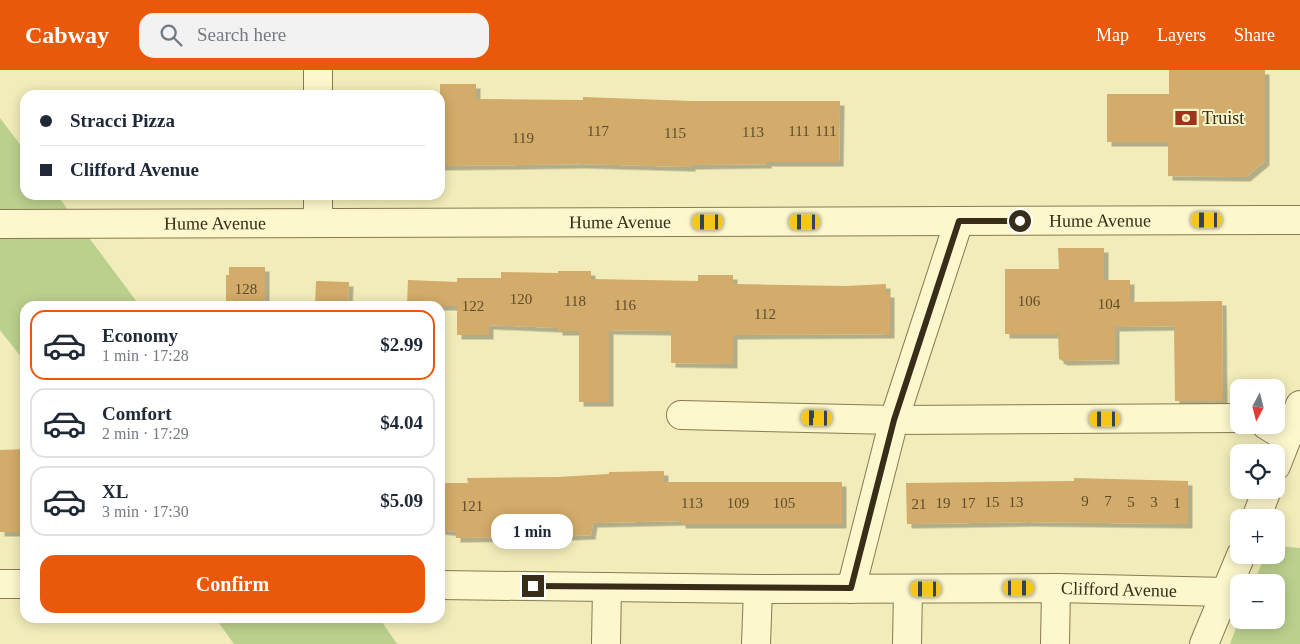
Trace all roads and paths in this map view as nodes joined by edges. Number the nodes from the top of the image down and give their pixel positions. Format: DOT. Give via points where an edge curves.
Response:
graph roads {
  1 [pos="318,70"];
  2 [pos="318,90"];
  3 [pos="318,200"];
  4 [pos="1300,220"];
  5 [pos="959,221"];
  6 [pos="318,223"];
  7 [pos="0,224"];
  8 [pos="1300,405"];
  9 [pos="681,415"];
  10 [pos="1230,418"];
  11 [pos="894,420"];
  12 [pos="1285,422"];
  13 [pos="1237,564"];
  14 [pos="0,584"];
  15 [pos="20,584"];
  16 [pos="445,585"];
  17 [pos="607,587"];
  18 [pos="851,588"];
  19 [pos="1056,588"];
  20 [pos="758,589"];
  21 [pos="908,589"];
  22 [pos="1226,592"];
  23 [pos="606,644"];
  24 [pos="756,644"];
  25 [pos="907,644"];
  26 [pos="1055,644"];
  27 [pos="1204,644"];
  1 -- 2 [label="street"];
  3 -- 6 [label="street"];
  4 -- 5 [label="street, Hume Avenue"];
  5 -- 6 [label="street, Hume Avenue"];
  5 -- 11 [label="street"];
  6 -- 7 [label="street, Hume Avenue"];
  8 -- 12 [label="street"];
  9 -- 11 [label="street"];
  10 -- 11 [label="street"];
  11 -- 18 [label="street"];
  13 -- 22 [label="street"];
  14 -- 15 [label="street"];
  16 -- 17 [label="street, Clifford Avenue"];
  17 -- 20 [label="street, Clifford Avenue"];
  17 -- 23 [label="street"];
  18 -- 20 [label="street, Clifford Avenue"];
  18 -- 21 [label="street, Clifford Avenue"];
  19 -- 21 [label="street, Clifford Avenue"];
  19 -- 22 [label="street, Clifford Avenue"];
  19 -- 26 [label="street"];
  20 -- 24 [label="street"];
  21 -- 25 [label="street"];
  22 -- 27 [label="street"];
}
